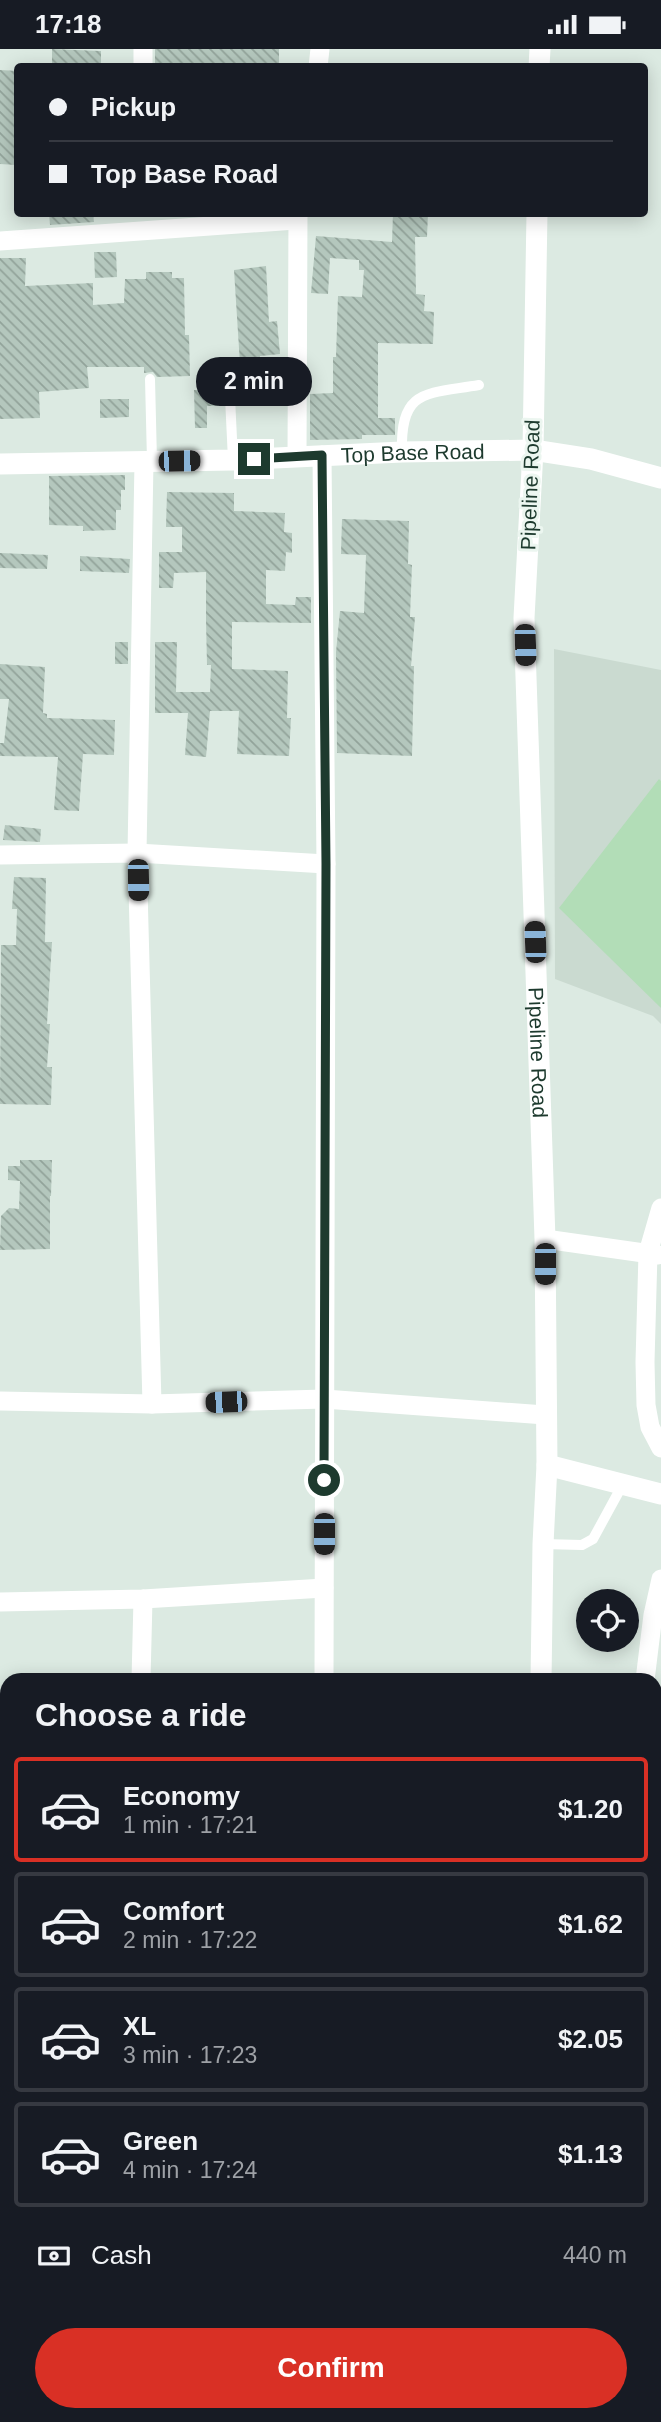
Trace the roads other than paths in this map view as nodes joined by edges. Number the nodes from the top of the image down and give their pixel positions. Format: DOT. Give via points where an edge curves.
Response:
graph roads {
  1 [pos="297,217"];
  2 [pos="537,217"];
  3 [pos="146,222"];
  4 [pos="0,241"];
  5 [pos="229,376"];
  6 [pos="150,379"];
  7 [pos="479,385"];
  8 [pos="533,450"];
  9 [pos="402,452"];
  10 [pos="322,455"];
  11 [pos="297,457"];
  12 [pos="233,460"];
  13 [pos="148,462"];
  14 [pos="0,464"];
  15 [pos="661,478"];
  16 [pos="137,853"];
  17 [pos="0,855"];
  18 [pos="326,864"];
  19 [pos="661,1208"];
  20 [pos="545,1239"];
  21 [pos="654,1254"];
  22 [pos="324,1399"];
  23 [pos="0,1401"];
  24 [pos="152,1404"];
  25 [pos="545,1415"];
  26 [pos="661,1448"];
  27 [pos="547,1465"];
  28 [pos="623,1484"];
  29 [pos="661,1494"];
  30 [pos="543,1544"];
  31 [pos="661,1579"];
  32 [pos="324,1588"];
  33 [pos="143,1599"];
  34 [pos="0,1602"];
  35 [pos="141,1673"];
  36 [pos="324,1673"];
  37 [pos="541,1673"];
  38 [pos="646,1673"];
  1 -- 3 [label="street"];
  1 -- 11 [label="street"];
  2 -- 8 [label="street, Pipeline Road"];
  3 -- 4 [label="street"];
  5 -- 12 [label="lane"];
  6 -- 13 [label="lane"];
  7 -- 9 [label="lane" via="424,394 414,401 402,421"];
  8 -- 9 [label="street, Top Base Road"];
  8 -- 15 [label="street, Top Base Road"];
  8 -- 20 [label="street, Pipeline Road" via="524,618"];
  9 -- 10 [label="street, Top Base Road"];
  10 -- 11 [label="street, Top Base Road"];
  10 -- 18 [label="street"];
  11 -- 12 [label="street, Top Base Road"];
  12 -- 13 [label="street, Top Base Road"];
  13 -- 14 [label="street, Top Base Road"];
  13 -- 16 [label="street"];
  16 -- 17 [label="street"];
  16 -- 18 [label="street"];
  16 -- 24 [label="street"];
  18 -- 22 [label="street"];
  19 -- 21 [label="street"];
  20 -- 21 [label="street"];
  20 -- 25 [label="street, Pipeline Road"];
  21 -- 26 [label="street" via="646,1405"];
  22 -- 24 [label="street"];
  22 -- 25 [label="street"];
  22 -- 32 [label="street"];
  23 -- 24 [label="street"];
  25 -- 27 [label="street, Pipeline Road"];
  27 -- 28 [label="street"];
  27 -- 30 [label="street, Pipeline Road"];
  28 -- 29 [label="street"];
  28 -- 30 [label="lane" via="593,1539 582,1545"];
  30 -- 37 [label="street, Pipeline Road"];
  31 -- 38 [label="street"];
  32 -- 33 [label="street"];
  32 -- 36 [label="street"];
  33 -- 34 [label="street"];
  33 -- 35 [label="street"];
}
